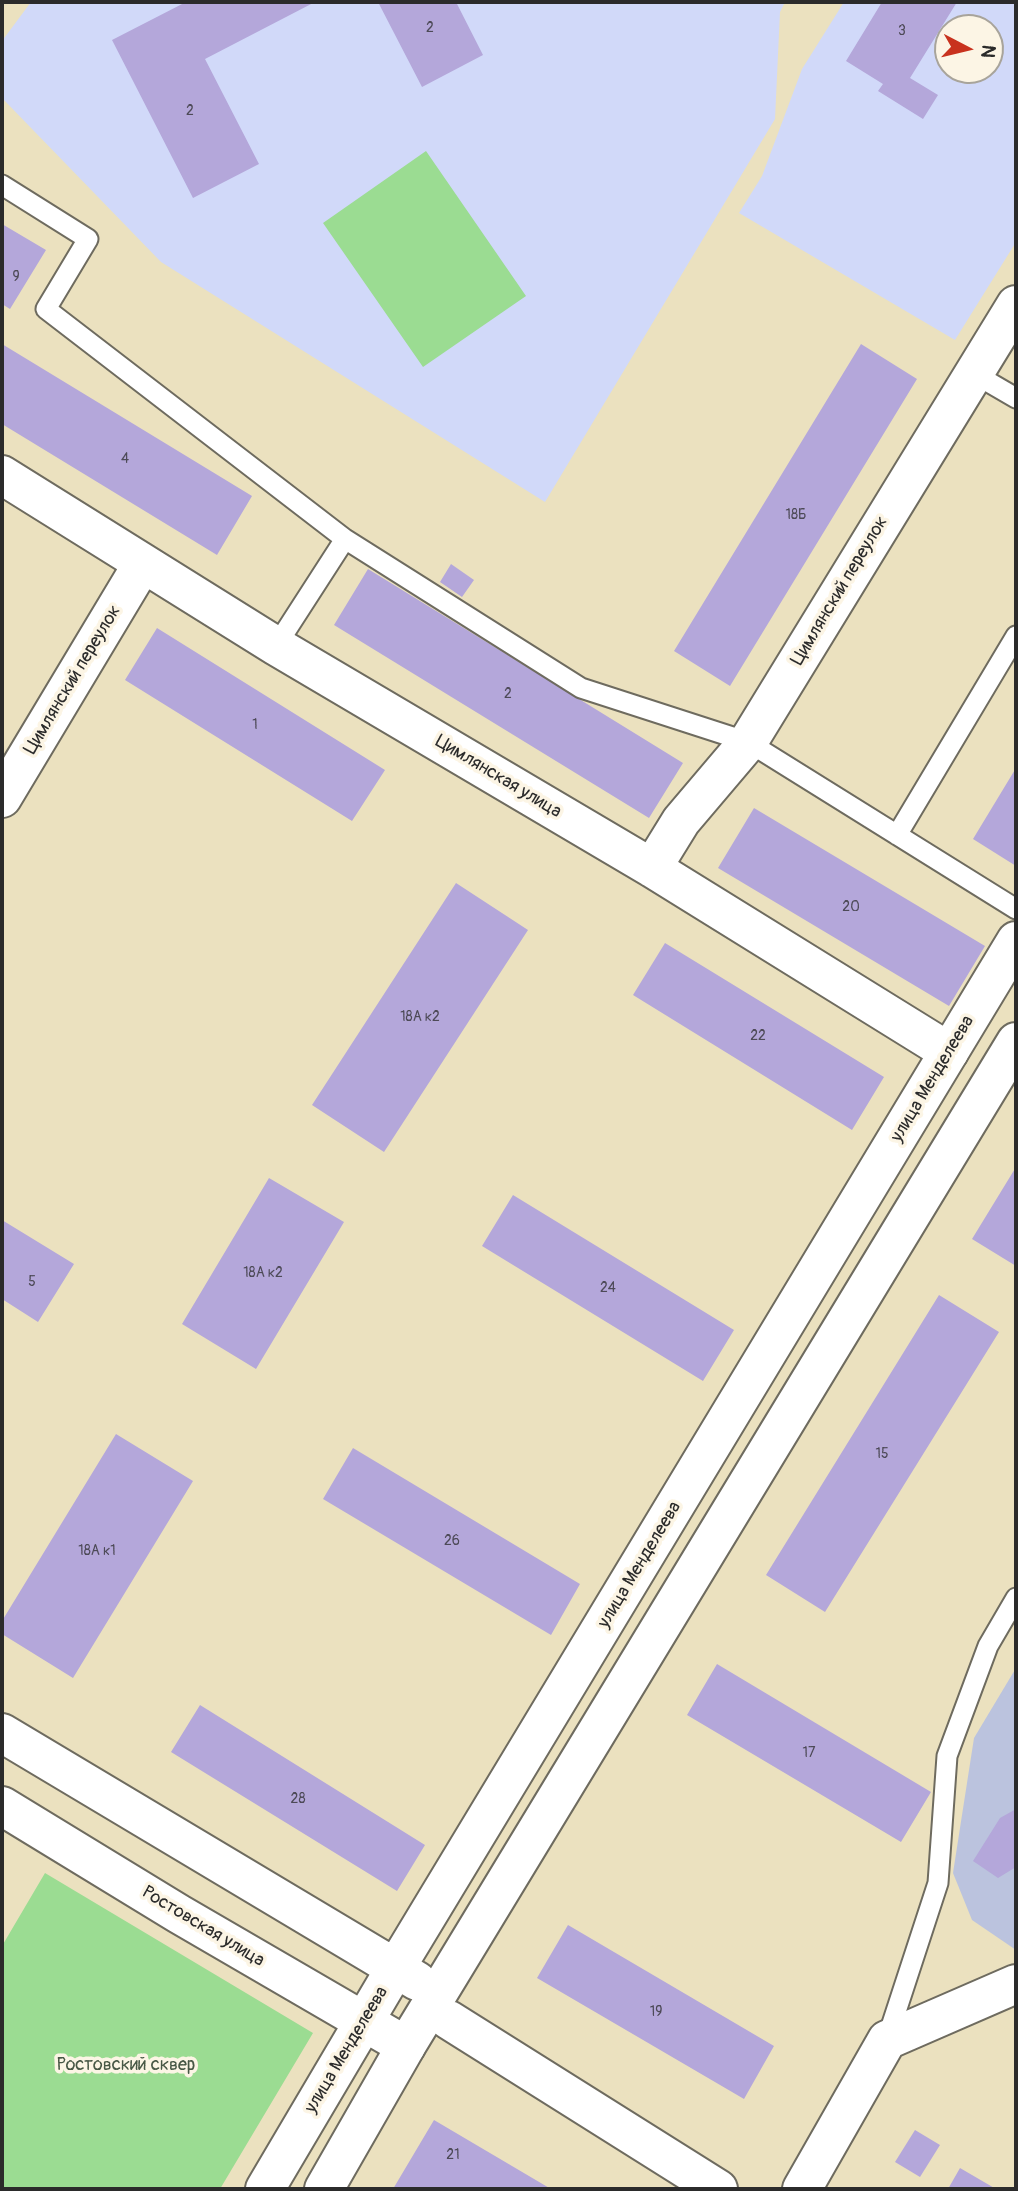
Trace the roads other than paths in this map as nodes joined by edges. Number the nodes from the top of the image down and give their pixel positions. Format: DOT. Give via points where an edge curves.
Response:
graph roads {
  1 [pos="2,185"];
  2 [pos="1016,305"];
  3 [pos="973,373"];
  4 [pos="1016,398"];
  5 [pos="2,475"];
  6 [pos="345,539"];
  7 [pos="143,563"];
  8 [pos="1016,635"];
  9 [pos="276,646"];
  10 [pos="748,742"];
  11 [pos="2,798"];
  12 [pos="897,835"];
  13 [pos="652,868"];
  14 [pos="1016,909"];
  15 [pos="1016,941"];
  16 [pos="1016,1042"];
  17 [pos="949,1052"];
  18 [pos="995,1077"];
  19 [pos="1016,1598"];
  20 [pos="2,1733"];
  21 [pos="2,1805"];
  22 [pos="395,1969"];
  23 [pos="1016,1984"];
  24 [pos="444,2007"];
  25 [pos="362,2022"];
  26 [pos="887,2039"];
  27 [pos="406,2046"];
  28 [pos="265,2189"];
  29 [pos="324,2189"];
  30 [pos="718,2189"];
  31 [pos="802,2189"];
  1 -- 6 [label="lane" via="88,239 46,309"];
  2 -- 3 [label="street, Цимлянский переулок"];
  3 -- 4 [label="lane"];
  3 -- 10 [label="street, Цимлянский переулок"];
  5 -- 7 [label="street, Цимлянская улица"];
  6 -- 9 [label="lane"];
  6 -- 10 [label="lane" via="581,688"];
  7 -- 9 [label="street, Цимлянская улица"];
  7 -- 11 [label="street, Цимлянский переулок"];
  8 -- 12 [label="lane"];
  9 -- 13 [label="street, Цимлянская улица"];
  10 -- 12 [label="lane"];
  10 -- 13 [label="street, Цимлянский переулок" via="681,821"];
  12 -- 14 [label="lane"];
  13 -- 17 [label="street, Цимлянская улица"];
  15 -- 17 [label="street, улица Менделеева"];
  16 -- 18 [label="street"];
  17 -- 18 [label="street, Цимлянская улица"];
  17 -- 22 [label="street, улица Менделеева"];
  18 -- 24 [label="street"];
  19 -- 26 [label="lane" via="988,1646 947,1756 938,1883"];
  20 -- 22 [label="street"];
  21 -- 25 [label="street, Ростовская улица"];
  22 -- 24 [label="street"];
  22 -- 25 [label="street, улица Менделеева"];
  23 -- 26 [label="street"];
  24 -- 27 [label="street"];
  24 -- 30 [label="street"];
  25 -- 27 [label="street, Ростовская улица"];
  25 -- 28 [label="street, улица Менделеева"];
  26 -- 31 [label="street"];
  27 -- 29 [label="street"];
}
